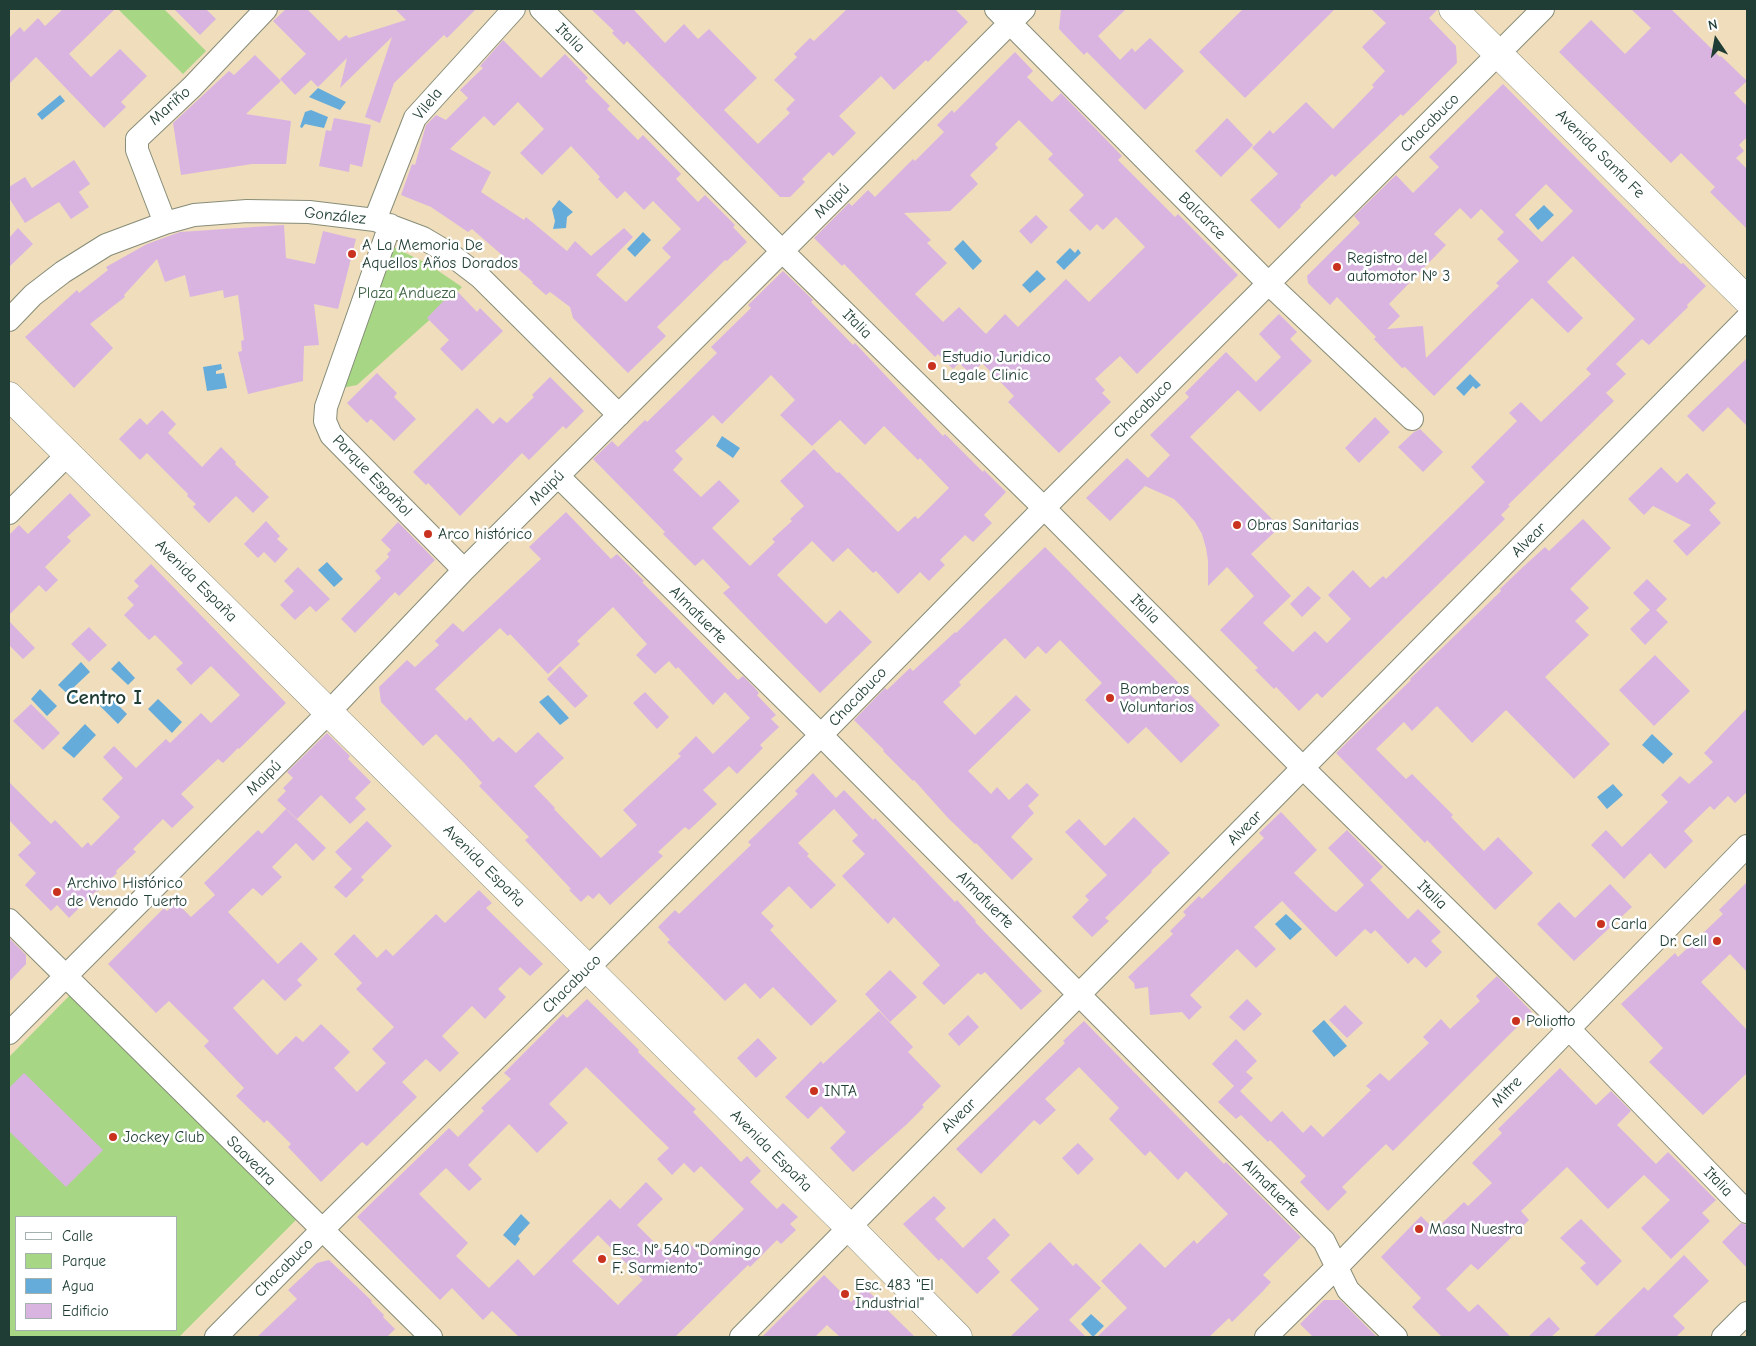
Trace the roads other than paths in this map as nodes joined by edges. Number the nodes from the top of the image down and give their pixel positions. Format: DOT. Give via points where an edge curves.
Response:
graph roads {
  1 [pos="266,9"];
  2 [pos="514,9"];
  3 [pos="541,9"];
  4 [pos="1453,9"];
  5 [pos="1543,9"];
  6 [pos="1010,13"];
  7 [pos="1498,54"];
  8 [pos="382,222"];
  9 [pos="165,224"];
  10 [pos="782,251"];
  11 [pos="1268,283"];
  12 [pos="1747,300"];
  13 [pos="1747,318"];
  14 [pos="9,320"];
  15 [pos="9,396"];
  16 [pos="619,415"];
  17 [pos="1412,419"];
  18 [pos="68,454"];
  19 [pos="558,476"];
  20 [pos="1044,508"];
  21 [pos="9,513"];
  22 [pos="464,570"];
  23 [pos="330,712"];
  24 [pos="821,735"];
  25 [pos="1304,769"];
  26 [pos="1747,846"];
  27 [pos="9,920"];
  28 [pos="587,969"];
  29 [pos="65,976"];
  30 [pos="1079,995"];
  31 [pos="1569,1029"];
  32 [pos="9,1033"];
  33 [pos="1747,1212"];
  34 [pos="849,1227"];
  35 [pos="322,1230"];
  36 [pos="1337,1267"];
  37 [pos="1747,1313"];
  38 [pos="216,1337"];
  39 [pos="431,1337"];
  40 [pos="741,1337"];
  41 [pos="958,1337"];
  42 [pos="1266,1337"];
  43 [pos="1396,1337"];
  44 [pos="1723,1337"];
  1 -- 9 [label="street, Mariño" via="137,139 136,150"];
  2 -- 8 [label="street, Vilela" via="415,118"];
  3 -- 10 [label="street, Italia"];
  4 -- 7 [label="main road, Avenida Santa Fe"];
  5 -- 7 [label="street, Chacabuco"];
  6 -- 10 [label="street, Maipú"];
  6 -- 11 [label="street, Balcarce"];
  7 -- 11 [label="street, Chacabuco"];
  7 -- 12 [label="main road, Avenida Santa Fe"];
  8 -- 9 [label="street, González" via="309,212 247,211 194,215"];
  8 -- 16 [label="street, González" via="423,238 480,277"];
  8 -- 22 [label="street, Parque Español" via="326,407 325,421 331,435"];
  9 -- 14 [label="street, González" via="106,245 33,295"];
  10 -- 16 [label="street, Maipú"];
  10 -- 20 [label="street, Italia"];
  11 -- 17 [label="street, Balcarce"];
  11 -- 20 [label="street, Chacabuco"];
  13 -- 25 [label="street, Alvear"];
  15 -- 18 [label="main road, Avenida España"];
  16 -- 19 [label="street, Maipú"];
  18 -- 21 [label="street"];
  18 -- 23 [label="main road, Avenida España"];
  19 -- 22 [label="street, Maipú"];
  19 -- 24 [label="street, Almafuerte"];
  20 -- 24 [label="street, Chacabuco"];
  20 -- 25 [label="street, Italia"];
  22 -- 23 [label="street, Maipú"];
  23 -- 28 [label="main road, Avenida España"];
  23 -- 29 [label="street, Maipú"];
  24 -- 28 [label="street, Chacabuco"];
  24 -- 30 [label="street, Almafuerte"];
  25 -- 30 [label="street, Alvear"];
  25 -- 31 [label="street, Italia"];
  26 -- 31 [label="street, Mitre"];
  27 -- 29 [label="street, Saavedra"];
  28 -- 34 [label="main road, Avenida España"];
  28 -- 35 [label="street, Chacabuco"];
  29 -- 32 [label="street, Maipú"];
  29 -- 35 [label="street, Saavedra"];
  30 -- 34 [label="street, Alvear"];
  30 -- 36 [label="street, Almafuerte" via="1324,1241"];
  31 -- 33 [label="street, Italia"];
  31 -- 36 [label="street, Mitre"];
  34 -- 40 [label="street, Alvear"];
  34 -- 41 [label="main road, Avenida España"];
  35 -- 38 [label="street, Chacabuco"];
  35 -- 39 [label="street, Saavedra"];
  36 -- 42 [label="street, Mitre"];
  36 -- 43 [label="street, Almafuerte" via="1348,1290"];
  37 -- 44 [label="street"];
}
